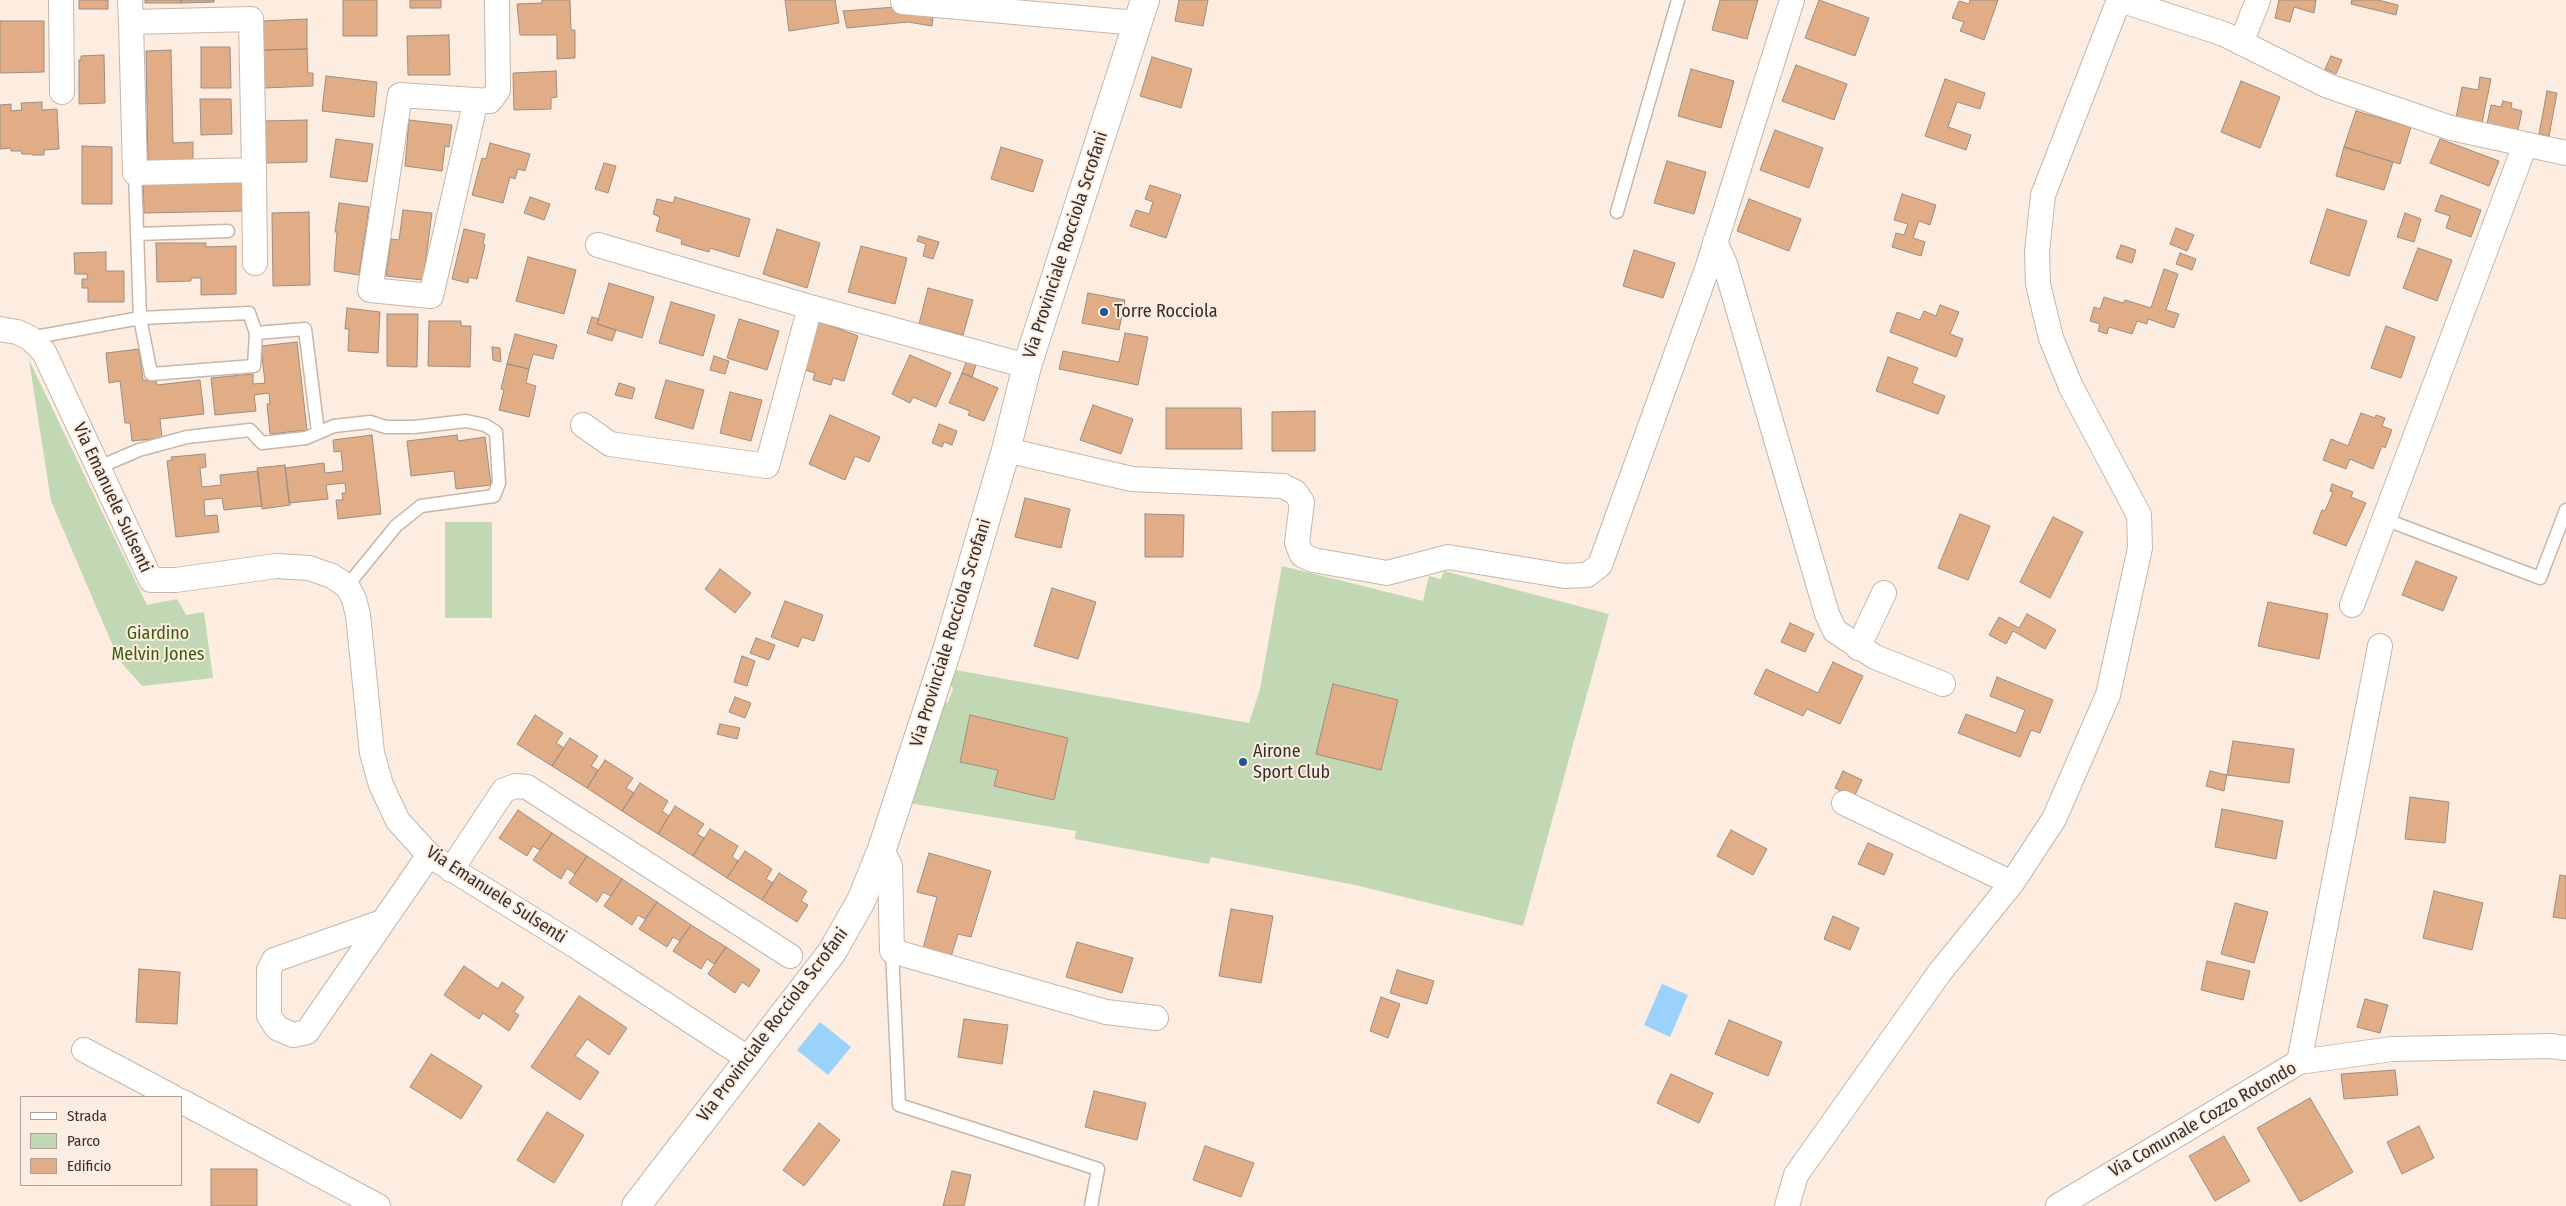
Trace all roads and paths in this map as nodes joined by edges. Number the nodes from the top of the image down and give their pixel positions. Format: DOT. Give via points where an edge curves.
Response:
graph roads {
  1 [pos="61,0"];
  2 [pos="497,0"];
  3 [pos="1678,0"];
  4 [pos="1792,0"];
  5 [pos="2119,0"];
  6 [pos="2258,0"];
  7 [pos="903,2"];
  8 [pos="130,11"];
  9 [pos="1141,12"];
  10 [pos="2241,43"];
  11 [pos="62,92"];
  12 [pos="476,100"];
  13 [pos="2525,145"];
  14 [pos="2566,152"];
  15 [pos="254,170"];
  16 [pos="135,173"];
  17 [pos="1616,212"];
  18 [pos="228,231"];
  19 [pos="137,234"];
  20 [pos="1715,242"];
  21 [pos="598,245"];
  22 [pos="256,263"];
  23 [pos="810,307"];
  24 [pos="140,318"];
  25 [pos="0,329"];
  26 [pos="256,334"];
  27 [pos="30,338"];
  28 [pos="1027,366"];
  29 [pos="583,425"];
  30 [pos="318,432"];
  31 [pos="1006,450"];
  32 [pos="98,468"];
  33 [pos="2566,510"];
  34 [pos="2384,519"];
  35 [pos="347,586"];
  36 [pos="1884,592"];
  37 [pos="2352,605"];
  38 [pos="2380,646"];
  39 [pos="1858,648"];
  40 [pos="1943,684"];
  41 [pos="1844,803"];
  42 [pos="882,849"];
  43 [pos="429,855"];
  44 [pos="452,870"];
  45 [pos="2012,883"];
  46 [pos="382,922"];
  47 [pos="892,951"];
  48 [pos="790,956"];
  49 [pos="1156,1018"];
  50 [pos="2566,1048"];
  51 [pos="84,1050"];
  52 [pos="749,1059"];
  53 [pos="2299,1062"];
  54 [pos="171,1096"];
  55 [pos="182,1103"];
  56 [pos="378,1206"];
  57 [pos="636,1206"];
  58 [pos="1091,1206"];
  59 [pos="1787,1206"];
  60 [pos="2058,1206"];
  1 -- 11 [label="street"];
  2 -- 12 [label="street" via="498,90 490,101"];
  3 -- 17 [label="lane"];
  4 -- 20 [label="street"];
  5 -- 10 [label="street" via="2224,34"];
  5 -- 45 [label="street" via="2043,195 2037,252 2038,284 2051,338 2071,386 2139,515 2140,548 2108,696 2054,818"];
  6 -- 10 [label="street"];
  7 -- 9 [label="street"];
  8 -- 15 [label="street" via="251,19"];
  8 -- 16 [label="street"];
  9 -- 28 [label="street, Via Provinciale Rocciola Scrofani"];
  10 -- 13 [label="street" via="2328,86 2451,128"];
  12 -- 12 [label="street" via="400,95 370,290 431,296"];
  13 -- 14 [label="street"];
  13 -- 34 [label="street"];
  15 -- 16 [label="street"];
  15 -- 22 [label="street"];
  16 -- 19 [label="lane"];
  18 -- 19 [label="lane"];
  19 -- 24 [label="lane"];
  20 -- 31 [label="street" via="1600,565 1587,575 1565,576 1448,557 1387,573 1313,560 1302,555 1297,543 1302,502 1295,492 1283,486 1132,479"];
  20 -- 39 [label="street" via="1725,264 1827,614 1835,630"];
  21 -- 23 [label="street"];
  23 -- 28 [label="street"];
  23 -- 29 [label="street" via="767,466 610,444"];
  24 -- 26 [label="lane" via="249,313"];
  24 -- 26 [label="lane" via="151,374 254,366"];
  24 -- 27 [label="lane"];
  25 -- 27 [label="street"];
  26 -- 30 [label="lane" via="305,329"];
  27 -- 32 [label="street, Via Emanuele Sulsenti" via="44,352"];
  28 -- 31 [label="street, Via Provinciale Rocciola Scrofani"];
  30 -- 32 [label="lane" via="306,438 262,443 250,430 187,437 140,450"];
  30 -- 35 [label="lane" via="334,426 370,422 414,427 466,422 485,424 496,432 499,483 494,496 421,506 396,526"];
  31 -- 42 [label="street, Via Provinciale Rocciola Scrofani" via="949,644"];
  32 -- 35 [label="street, Via Emanuele Sulsenti" via="151,580 176,580 276,566 309,568 332,576"];
  33 -- 34 [label="lane" via="2540,578"];
  34 -- 37 [label="street"];
  35 -- 43 [label="street, Via Emanuele Sulsenti" via="358,615 372,753 380,785 398,821"];
  36 -- 39 [label="street"];
  38 -- 53 [label="street"];
  39 -- 40 [label="street"];
  41 -- 45 [label="street"];
  42 -- 47 [label="street" via="890,866"];
  42 -- 52 [label="street, Via Provinciale Rocciola Scrofani" via="861,901 832,952"];
  43 -- 44 [label="street, Via Emanuele Sulsenti"];
  43 -- 46 [label="street"];
  44 -- 48 [label="street" via="504,790 527,787"];
  44 -- 52 [label="street, Via Emanuele Sulsenti"];
  45 -- 59 [label="street" via="1940,972 1796,1175"];
  46 -- 46 [label="street" via="307,1032 293,1035 277,1028 269,1016 269,970 274,960"];
  47 -- 49 [label="street" via="1106,1012"];
  47 -- 58 [label="lane" via="899,1105 1098,1169"];
  50 -- 53 [label="street, Via Comunale Cozzo Rotondo" via="2392,1049"];
  51 -- 54 [label="street"];
  52 -- 57 [label="street, Via Provinciale Rocciola Scrofani"];
  53 -- 60 [label="street, Via Comunale Cozzo Rotondo"];
  55 -- 56 [label="street"];
}
